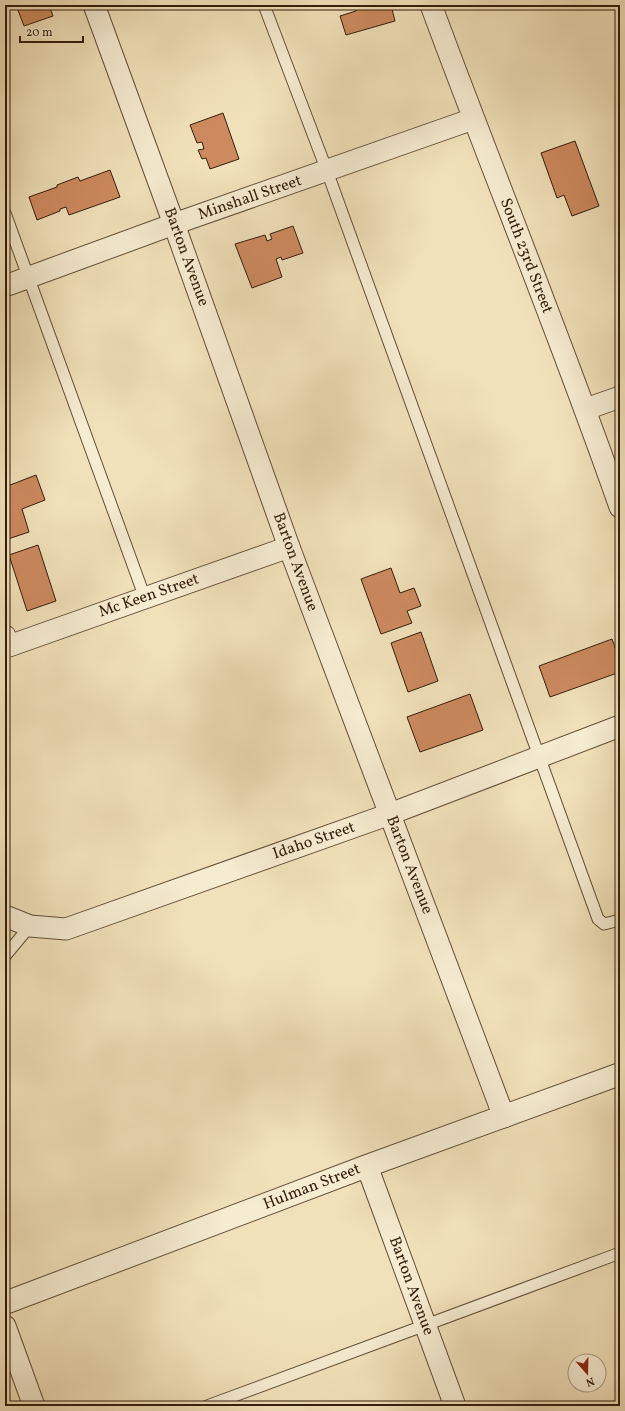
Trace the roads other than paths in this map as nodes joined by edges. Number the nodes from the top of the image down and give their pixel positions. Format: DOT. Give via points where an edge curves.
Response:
graph roads {
  1 [pos="94,5"];
  2 [pos="264,5"];
  3 [pos="431,5"];
  4 [pos="473,119"];
  5 [pos="327,170"];
  6 [pos="5,213"];
  7 [pos="174,224"];
  8 [pos="29,277"];
  9 [pos="5,286"];
  10 [pos="620,397"];
  11 [pos="586,409"];
  12 [pos="620,507"];
  13 [pos="289,547"];
  14 [pos="145,598"];
  15 [pos="7,641"];
  16 [pos="620,726"];
  17 [pos="540,757"];
  18 [pos="390,814"];
  19 [pos="5,916"];
  20 [pos="620,920"];
  21 [pos="30,926"];
  22 [pos="5,956"];
  23 [pos="620,1074"];
  24 [pos="504,1117"];
  25 [pos="367,1166"];
  26 [pos="620,1253"];
  27 [pos="5,1304"];
  28 [pos="5,1326"];
  29 [pos="426,1326"];
  30 [pos="34,1406"];
  31 [pos="207,1406"];
  32 [pos="455,1406"];
  1 -- 7 [label="street, Barton Avenue"];
  2 -- 5 [label="lane"];
  3 -- 4 [label="street, South 23rd Street"];
  4 -- 5 [label="street, Minshall Street"];
  4 -- 11 [label="street, South 23rd Street"];
  5 -- 7 [label="street, Minshall Street"];
  5 -- 17 [label="lane"];
  6 -- 8 [label="lane"];
  7 -- 8 [label="street, Minshall Street"];
  7 -- 13 [label="street, Barton Avenue"];
  8 -- 9 [label="street, Minshall Street"];
  8 -- 14 [label="lane"];
  10 -- 11 [label="street"];
  11 -- 12 [label="street, South 23rd Street"];
  13 -- 14 [label="street, Mc Keen Street"];
  13 -- 18 [label="street, Barton Avenue"];
  14 -- 15 [label="street, Mc Keen Street"];
  16 -- 17 [label="street, Idaho Street"];
  17 -- 18 [label="street, Idaho Street"];
  17 -- 20 [label="lane" via="598,919 604,924"];
  18 -- 21 [label="street, Idaho Street" via="66,929"];
  18 -- 24 [label="street, Barton Avenue"];
  19 -- 21 [label="street, Idaho Street"];
  21 -- 22 [label="lane"];
  23 -- 24 [label="street, Hulman Street"];
  24 -- 25 [label="street, Hulman Street"];
  25 -- 27 [label="street, Hulman Street"];
  25 -- 29 [label="street, Barton Avenue"];
  26 -- 29 [label="lane"];
  28 -- 30 [label="street"];
  29 -- 31 [label="lane"];
  29 -- 32 [label="street, Barton Avenue"];
}
